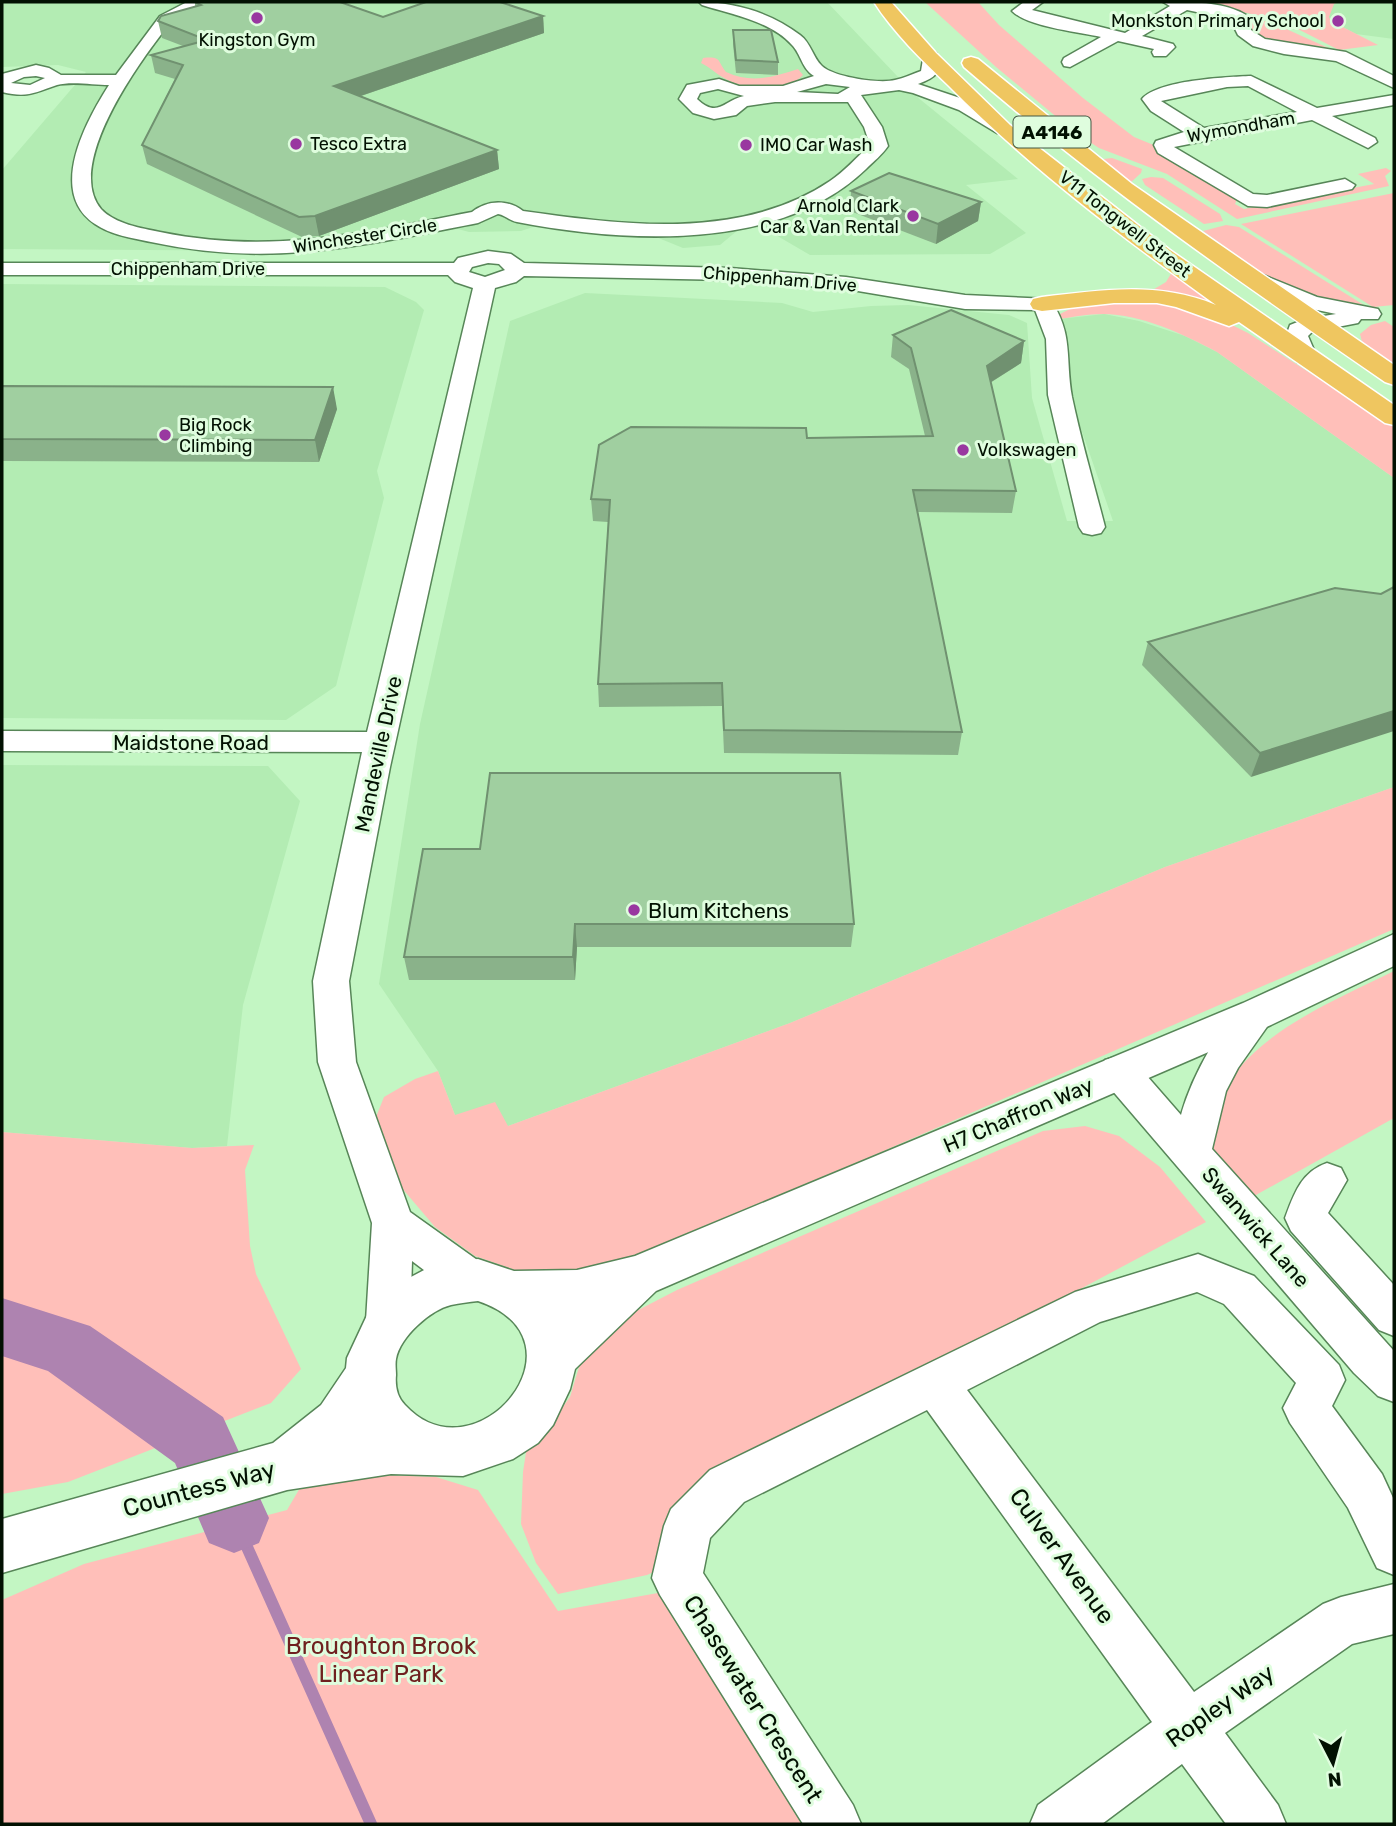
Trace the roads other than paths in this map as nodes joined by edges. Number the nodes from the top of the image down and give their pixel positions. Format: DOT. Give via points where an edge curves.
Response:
graph roads {
  1 [pos="198,2"];
  2 [pos="707,2"];
  3 [pos="882,2"];
  4 [pos="1035,2"];
  5 [pos="1177,3"];
  6 [pos="1121,36"];
  7 [pos="1167,47"];
  8 [pos="961,54"];
  9 [pos="930,58"];
  10 [pos="1070,62"];
  11 [pos="121,80"];
  12 [pos="5,83"];
  13 [pos="1394,83"];
  14 [pos="891,85"];
  15 [pos="809,87"];
  16 [pos="847,87"];
  17 [pos="739,97"];
  18 [pos="1394,100"];
  19 [pos="2,109"];
  20 [pos="1315,113"];
  21 [pos="1003,129"];
  22 [pos="1200,134"];
  23 [pos="1369,142"];
  24 [pos="862,161"];
  25 [pos="1345,185"];
  26 [pos="482,220"];
  27 [pos="512,220"];
  28 [pos="1159,252"];
  29 [pos="480,267"];
  30 [pos="2,269"];
  31 [pos="1240,271"];
  32 [pos="1125,295"];
  33 [pos="1042,304"];
  34 [pos="1394,309"];
  35 [pos="1370,314"];
  36 [pos="1317,323"];
  37 [pos="1283,341"];
  38 [pos="1350,347"];
  39 [pos="1305,357"];
  40 [pos="1394,377"];
  41 [pos="1394,417"];
  42 [pos="1092,527"];
  43 [pos="2,741"];
  44 [pos="380,742"];
  45 [pos="1394,949"];
  46 [pos="1257,1013"];
  47 [pos="1119,1071"];
  48 [pos="1191,1154"];
  49 [pos="1327,1180"];
  50 [pos="393,1223"];
  51 [pos="639,1276"];
  52 [pos="493,1286"];
  53 [pos="1394,1317"];
  54 [pos="388,1321"];
  55 [pos="553,1357"];
  56 [pos="1382,1370"];
  57 [pos="369,1377"];
  58 [pos="1323,1380"];
  59 [pos="936,1384"];
  60 [pos="424,1448"];
  61 [pos="286,1465"];
  62 [pos="112,1513"];
  63 [pos="2,1546"];
  64 [pos="1394,1551"];
  65 [pos="2,1556"];
  66 [pos="1394,1609"];
  67 [pos="1187,1728"];
  68 [pos="834,1824"];
  69 [pos="1057,1824"];
  70 [pos="1258,1824"];
  1 -- 11 [label="street, Winchester Circle" via="166,19"];
  2 -- 15 [label="street" via="754,16 798,41"];
  3 -- 9 [label="highway, V11 Tongwell Street / A4146"];
  4 -- 6 [label="street" via="1020,11"];
  5 -- 6 [label="street"];
  5 -- 13 [label="street" via="1240,18 1244,32 1259,43 1340,56"];
  6 -- 7 [label="street"];
  6 -- 10 [label="street"];
  8 -- 31 [label="highway, V11 Tongwell Street / A4146" via="1056,135"];
  9 -- 14 [label="street" via="929,74"];
  9 -- 21 [label="highway, V11 Tongwell Street / A4146"];
  11 -- 12 [label="street" via="54,80 36,88"];
  11 -- 26 [label="street, Winchester Circle" via="93,130 83,189 90,209 116,227 184,243 272,249"];
  12 -- 19 [label="street"];
  14 -- 16 [label="street"];
  14 -- 21 [label="street" via="962,102"];
  15 -- 16 [label="street"];
  15 -- 16 [label="street" via="833,100"];
  15 -- 17 [label="street" via="775,97"];
  15 -- 24 [label="street" via="855,128"];
  16 -- 24 [label="street" via="877,136 878,146"];
  18 -- 20 [label="street, Wymondham"];
  20 -- 22 [label="street, Wymondham"];
  20 -- 22 [label="street" via="1251,82 1154,95 1151,99 1157,107"];
  20 -- 23 [label="street"];
  21 -- 28 [label="highway, V11 Tongwell Street / A4146"];
  22 -- 25 [label="street, Wymondham" via="1163,145 1248,200 1267,201"];
  24 -- 27 [label="street" via="845,180 819,196 736,222 639,230"];
  26 -- 27 [label="street, Winchester Circle"];
  26 -- 29 [label="street"];
  27 -- 29 [label="street"];
  28 -- 32 [label="highway" via="1164,271 1152,284"];
  28 -- 37 [label="highway, V11 Tongwell Street / A4146"];
  29 -- 30 [label="street, Chippenham Drive"];
  29 -- 33 [label="street, Chippenham Drive" via="509,260 516,269 757,275 846,283 965,302"];
  29 -- 44 [label="street, Mandeville Drive" via="460,383"];
  31 -- 35 [label="street" via="1311,302"];
  31 -- 36 [label="highway, V11 Tongwell Street / A4146"];
  32 -- 33 [label="highway"];
  32 -- 37 [label="highway" via="1189,303"];
  33 -- 42 [label="street" via="1052,321 1060,395"];
  34 -- 35 [label="street"];
  35 -- 36 [label="street"];
  35 -- 38 [label="street" via="1348,330"];
  36 -- 38 [label="highway, V11 Tongwell Street / A4146"];
  36 -- 39 [label="street" via="1298,330"];
  37 -- 39 [label="highway, V11 Tongwell Street / A4146"];
  38 -- 40 [label="highway, V11 Tongwell Street / A4146"];
  39 -- 41 [label="highway, V11 Tongwell Street / A4146"];
  43 -- 44 [label="street, Maidstone Road"];
  44 -- 50 [label="street, Mandeville Drive" via="331,981 340,1074"];
  45 -- 46 [label="street, H7 Chaffron Way"];
  46 -- 47 [label="street, H7 Chaffron Way"];
  46 -- 48 [label="street" via="1207,1090"];
  47 -- 48 [label="street, Swanwick Lane"];
  47 -- 51 [label="street, H7 Chaffron Way"];
  48 -- 56 [label="street, Swanwick Lane"];
  49 -- 53 [label="street" via="1313,1197 1306,1218"];
  50 -- 52 [label="street"];
  50 -- 54 [label="street, Mandeville Drive"];
  51 -- 52 [label="street, H7 Chaffron Way" via="577,1291"];
  51 -- 55 [label="street, H7 Chaffron Way"];
  52 -- 54 [label="street" via="449,1283 405,1304"];
  52 -- 55 [label="street" via="530,1304 550,1337"];
  53 -- 56 [label="street"];
  54 -- 57 [label="street" via="373,1348"];
  55 -- 60 [label="street" via="550,1381 539,1403 523,1423 501,1439 476,1449"];
  56 -- 58 [label="street"];
  57 -- 60 [label="street" via="373,1400 384,1421"];
  57 -- 61 [label="street" via="339,1422"];
  58 -- 59 [label="street, Chasewater Crescent" via="1239,1290 1198,1273 1090,1306"];
  58 -- 64 [label="street" via="1306,1408 1365,1491"];
  59 -- 67 [label="street, Culver Avenue"];
  59 -- 68 [label="street, Chasewater Crescent" via="727,1486 688,1526 677,1578"];
  60 -- 61 [label="street, Countess Way"];
  61 -- 62 [label="street, Countess Way"];
  62 -- 63 [label="street, Countess Way"];
  62 -- 65 [label="street, Countess Way"];
  66 -- 67 [label="street, Ropley Way" via="1341,1622"];
  67 -- 69 [label="street, Ropley Way"];
  67 -- 70 [label="street, Culver Avenue"];
}
